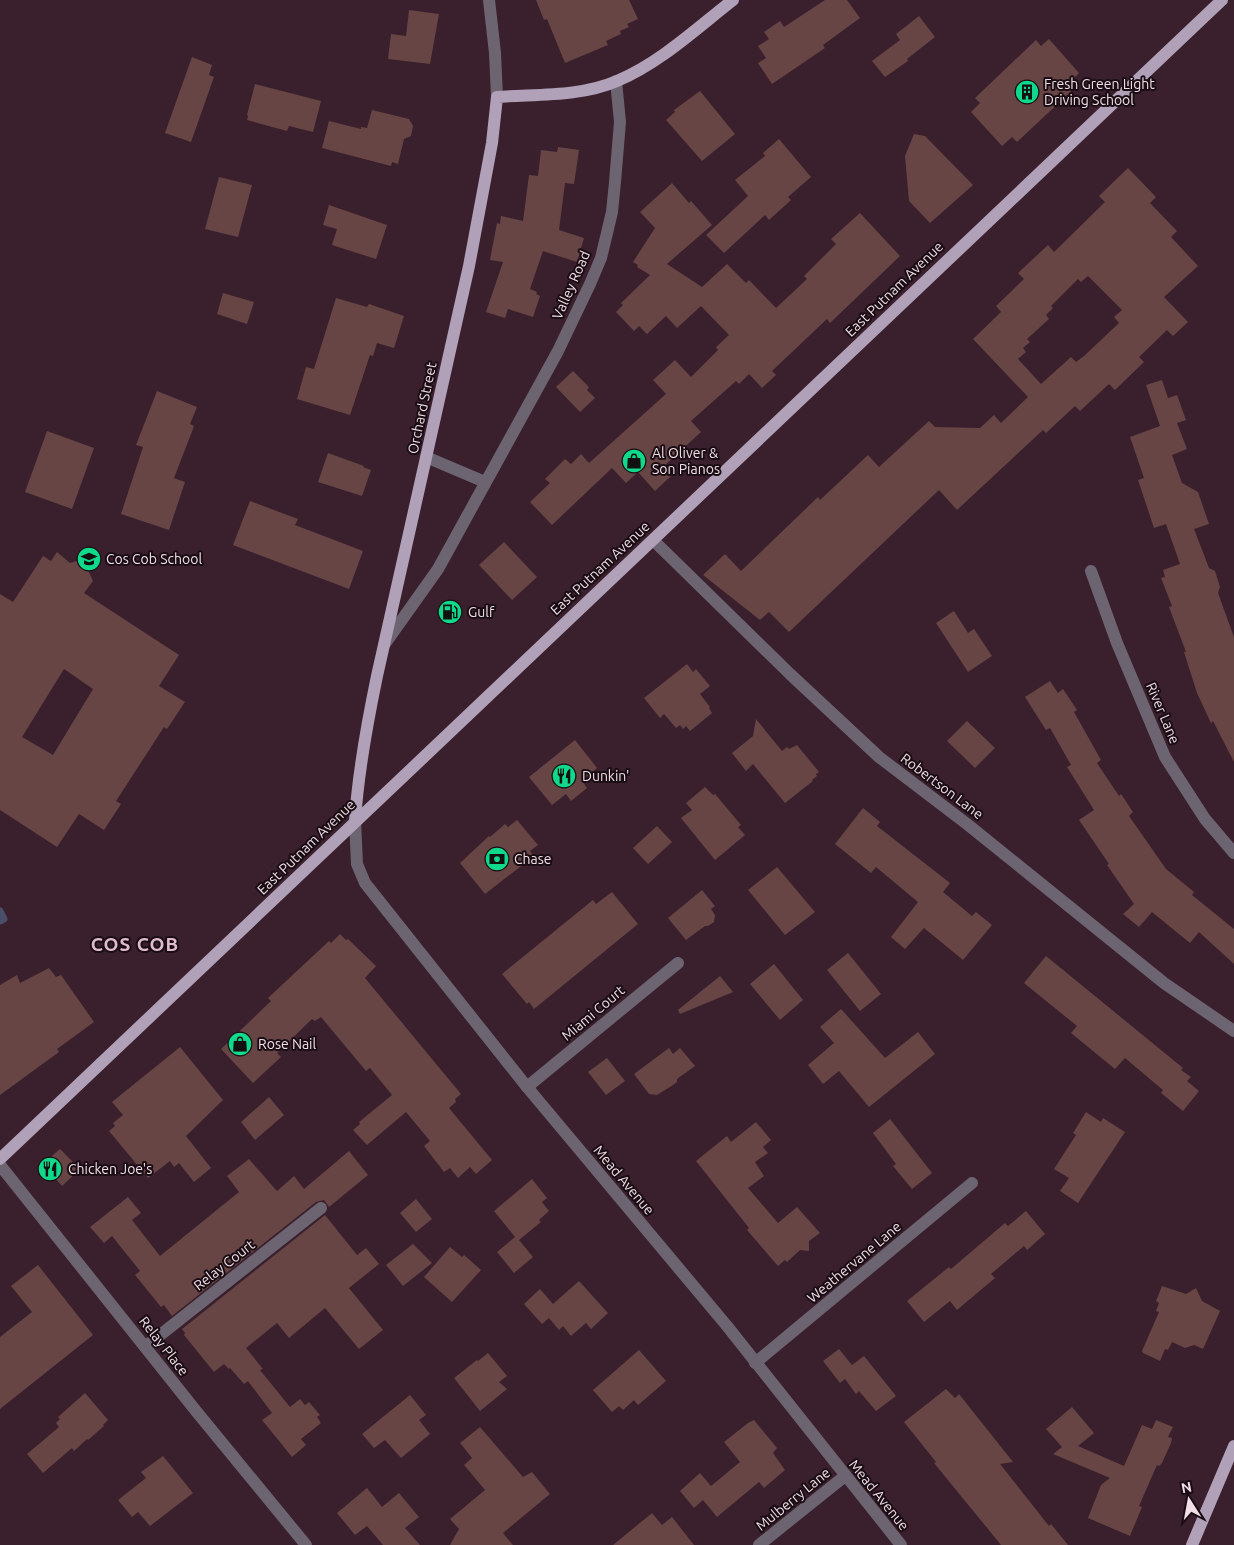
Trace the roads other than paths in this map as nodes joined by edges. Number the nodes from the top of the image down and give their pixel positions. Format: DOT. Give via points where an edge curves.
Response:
graph roads {
  1 [pos="489,0"];
  2 [pos="733,0"];
  3 [pos="1222,0"];
  4 [pos="616,81"];
  5 [pos="496,97"];
  6 [pos="426,458"];
  7 [pos="485,482"];
  8 [pos="653,540"];
  9 [pos="1091,571"];
  10 [pos="384,645"];
  11 [pos="355,821"];
  12 [pos="1234,853"];
  13 [pos="678,963"];
  14 [pos="1234,1032"];
  15 [pos="528,1087"];
  16 [pos="0,1158"];
  17 [pos="0,1164"];
  18 [pos="972,1184"];
  19 [pos="321,1208"];
  20 [pos="145,1346"];
  21 [pos="755,1363"];
  22 [pos="1234,1446"];
  23 [pos="845,1476"];
  24 [pos="306,1545"];
  25 [pos="759,1545"];
  26 [pos="901,1545"];
  27 [pos="1192,1545"];
  1 -- 5 [label="street, Orchard Street"];
  2 -- 4 [label="main road" via="669,50"];
  3 -- 8 [label="main road, East Putnam Avenue"];
  4 -- 5 [label="main road" via="578,91"];
  4 -- 7 [label="street, Valley Road" via="620,122 615,182 601,258 558,350"];
  5 -- 6 [label="main road, Orchard Street" via="492,144"];
  6 -- 7 [label="street"];
  6 -- 10 [label="main road, Orchard Street"];
  7 -- 10 [label="street, Valley Road" via="438,569"];
  8 -- 11 [label="main road, East Putnam Avenue"];
  8 -- 14 [label="street, Robertson Lane" via="879,757 1164,983"];
  9 -- 12 [label="street, River Lane" via="1165,757 1205,818"];
  10 -- 11 [label="main road, Orchard Street" via="367,727"];
  11 -- 15 [label="street, Mead Avenue" via="357,864 365,884"];
  11 -- 16 [label="main road, East Putnam Avenue"];
  13 -- 15 [label="street, Miami Court"];
  15 -- 21 [label="street, Mead Avenue"];
  17 -- 20 [label="street, Relay Place"];
  18 -- 21 [label="street, Weathervane Lane"];
  19 -- 20 [label="street, Relay Court"];
  20 -- 24 [label="street, Relay Place"];
  21 -- 23 [label="street, Mead Avenue"];
  22 -- 27 [label="main road"];
  23 -- 25 [label="street, Mulberry Lane"];
  23 -- 26 [label="street, Mead Avenue"];
}
